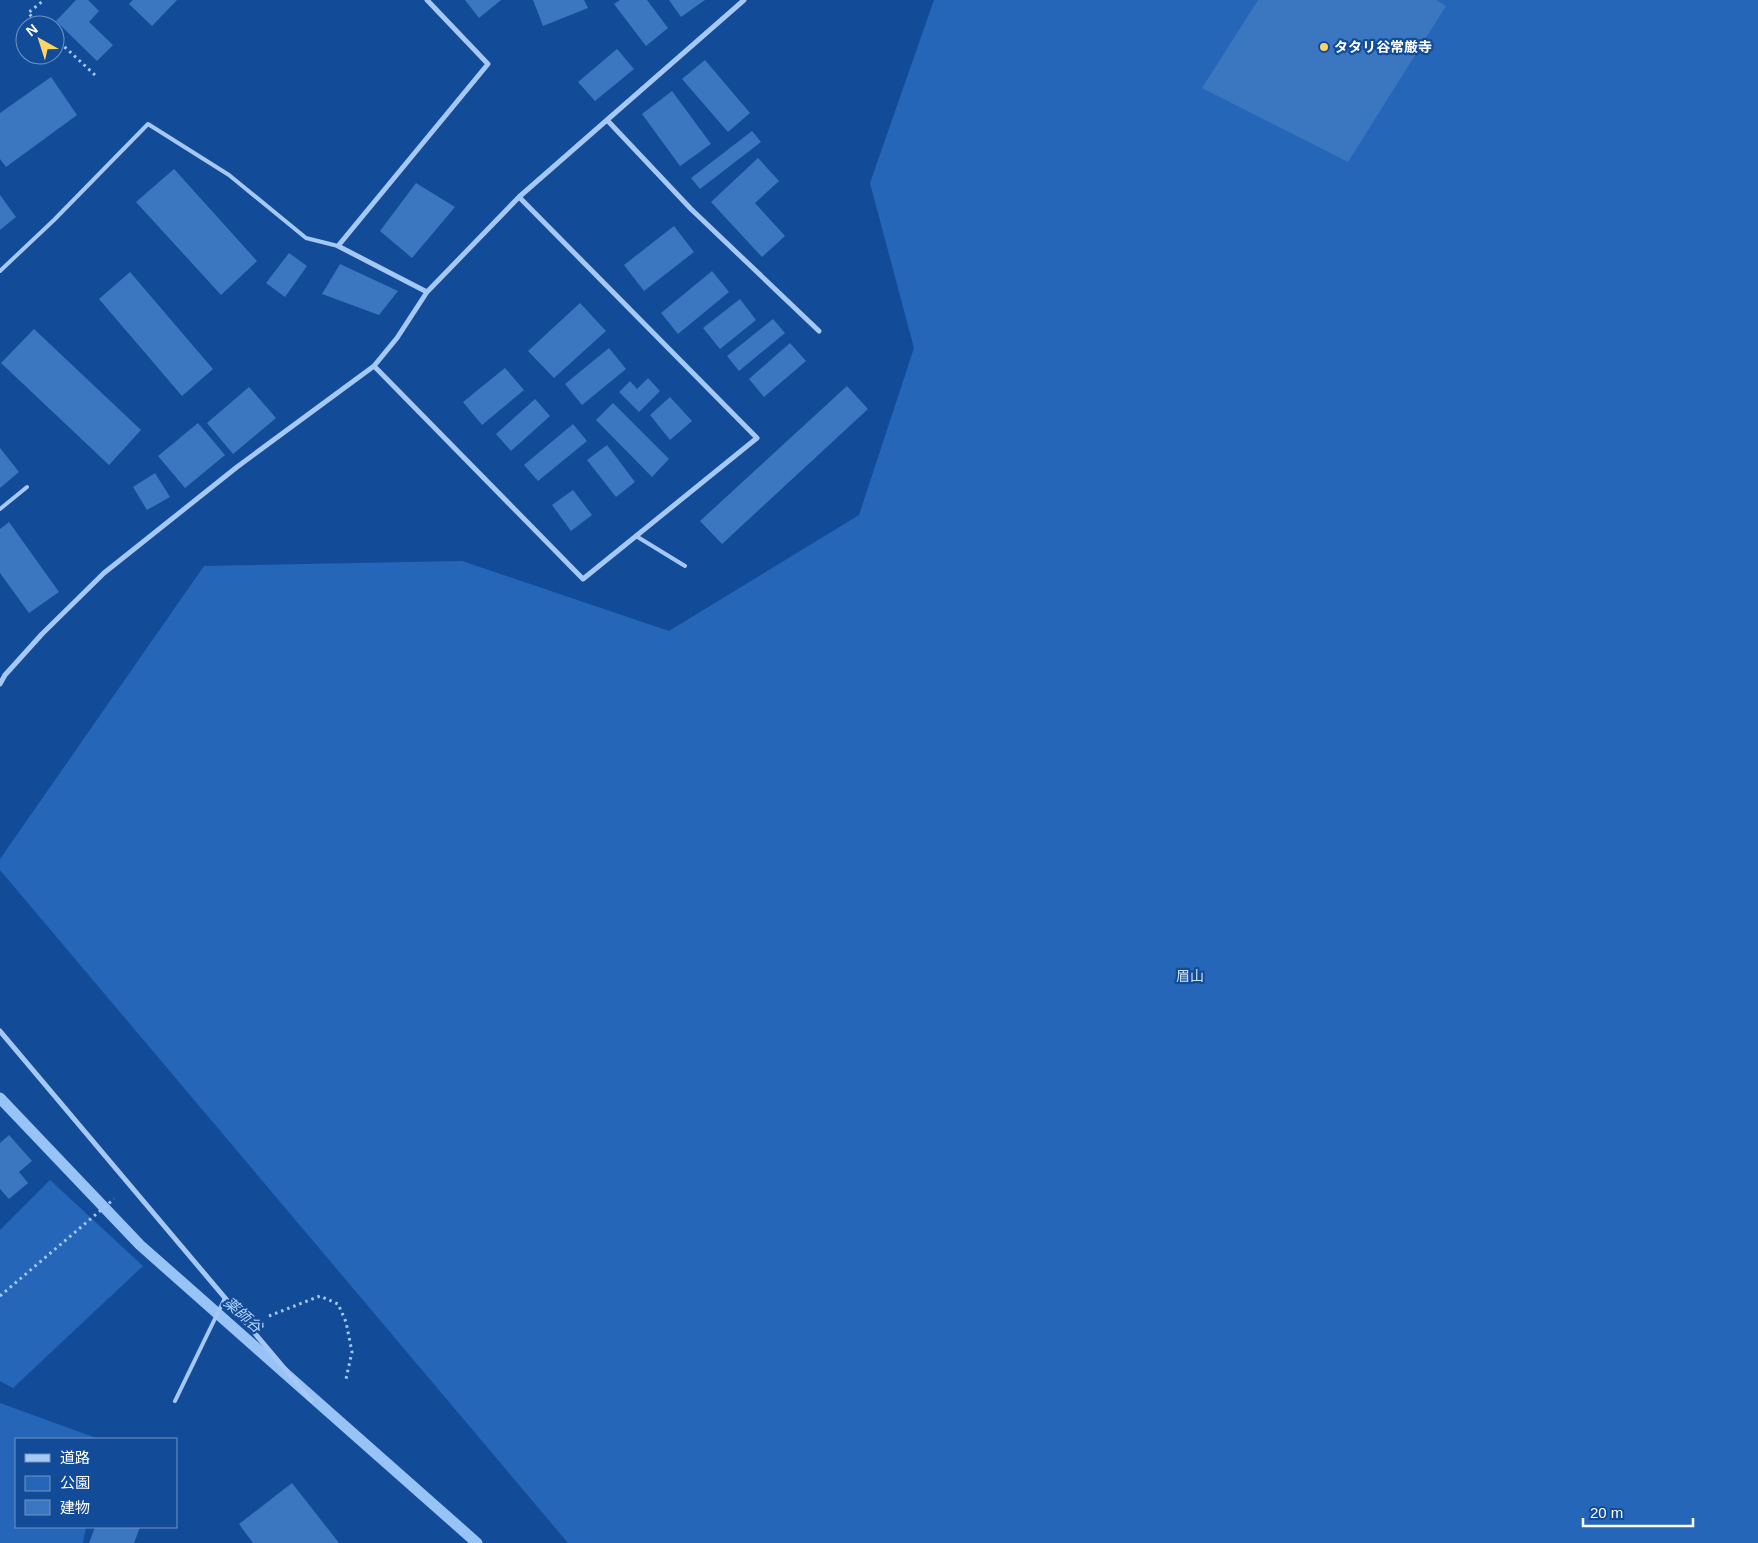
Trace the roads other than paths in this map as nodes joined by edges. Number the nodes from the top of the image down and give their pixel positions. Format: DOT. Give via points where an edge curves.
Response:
graph roads {
  1 [pos="427,0"];
  2 [pos="744,0"];
  3 [pos="607,120"];
  4 [pos="519,197"];
  5 [pos="338,246"];
  6 [pos="0,271"];
  7 [pos="427,292"];
  8 [pos="819,331"];
  9 [pos="374,366"];
  10 [pos="27,487"];
  11 [pos="0,509"];
  12 [pos="636,536"];
  13 [pos="685,566"];
  14 [pos="0,684"];
  15 [pos="0,1031"];
  16 [pos="225,1298"];
  17 [pos="311,1400"];
  18 [pos="175,1401"];
  1 -- 5 [label="street" via="488,64"];
  2 -- 3 [label="street"];
  3 -- 4 [label="street"];
  3 -- 8 [label="street" via="691,209"];
  4 -- 7 [label="street"];
  4 -- 12 [label="street" via="757,438"];
  5 -- 6 [label="lane" via="306,238 229,175 148,124"];
  5 -- 7 [label="street"];
  7 -- 9 [label="street"];
  9 -- 12 [label="street" via="583,579"];
  9 -- 14 [label="street" via="238,467 104,573 42,634"];
  10 -- 11 [label="lane"];
  12 -- 13 [label="lane"];
  15 -- 16 [label="street"];
  16 -- 17 [label="street"];
  16 -- 18 [label="lane"];
}
